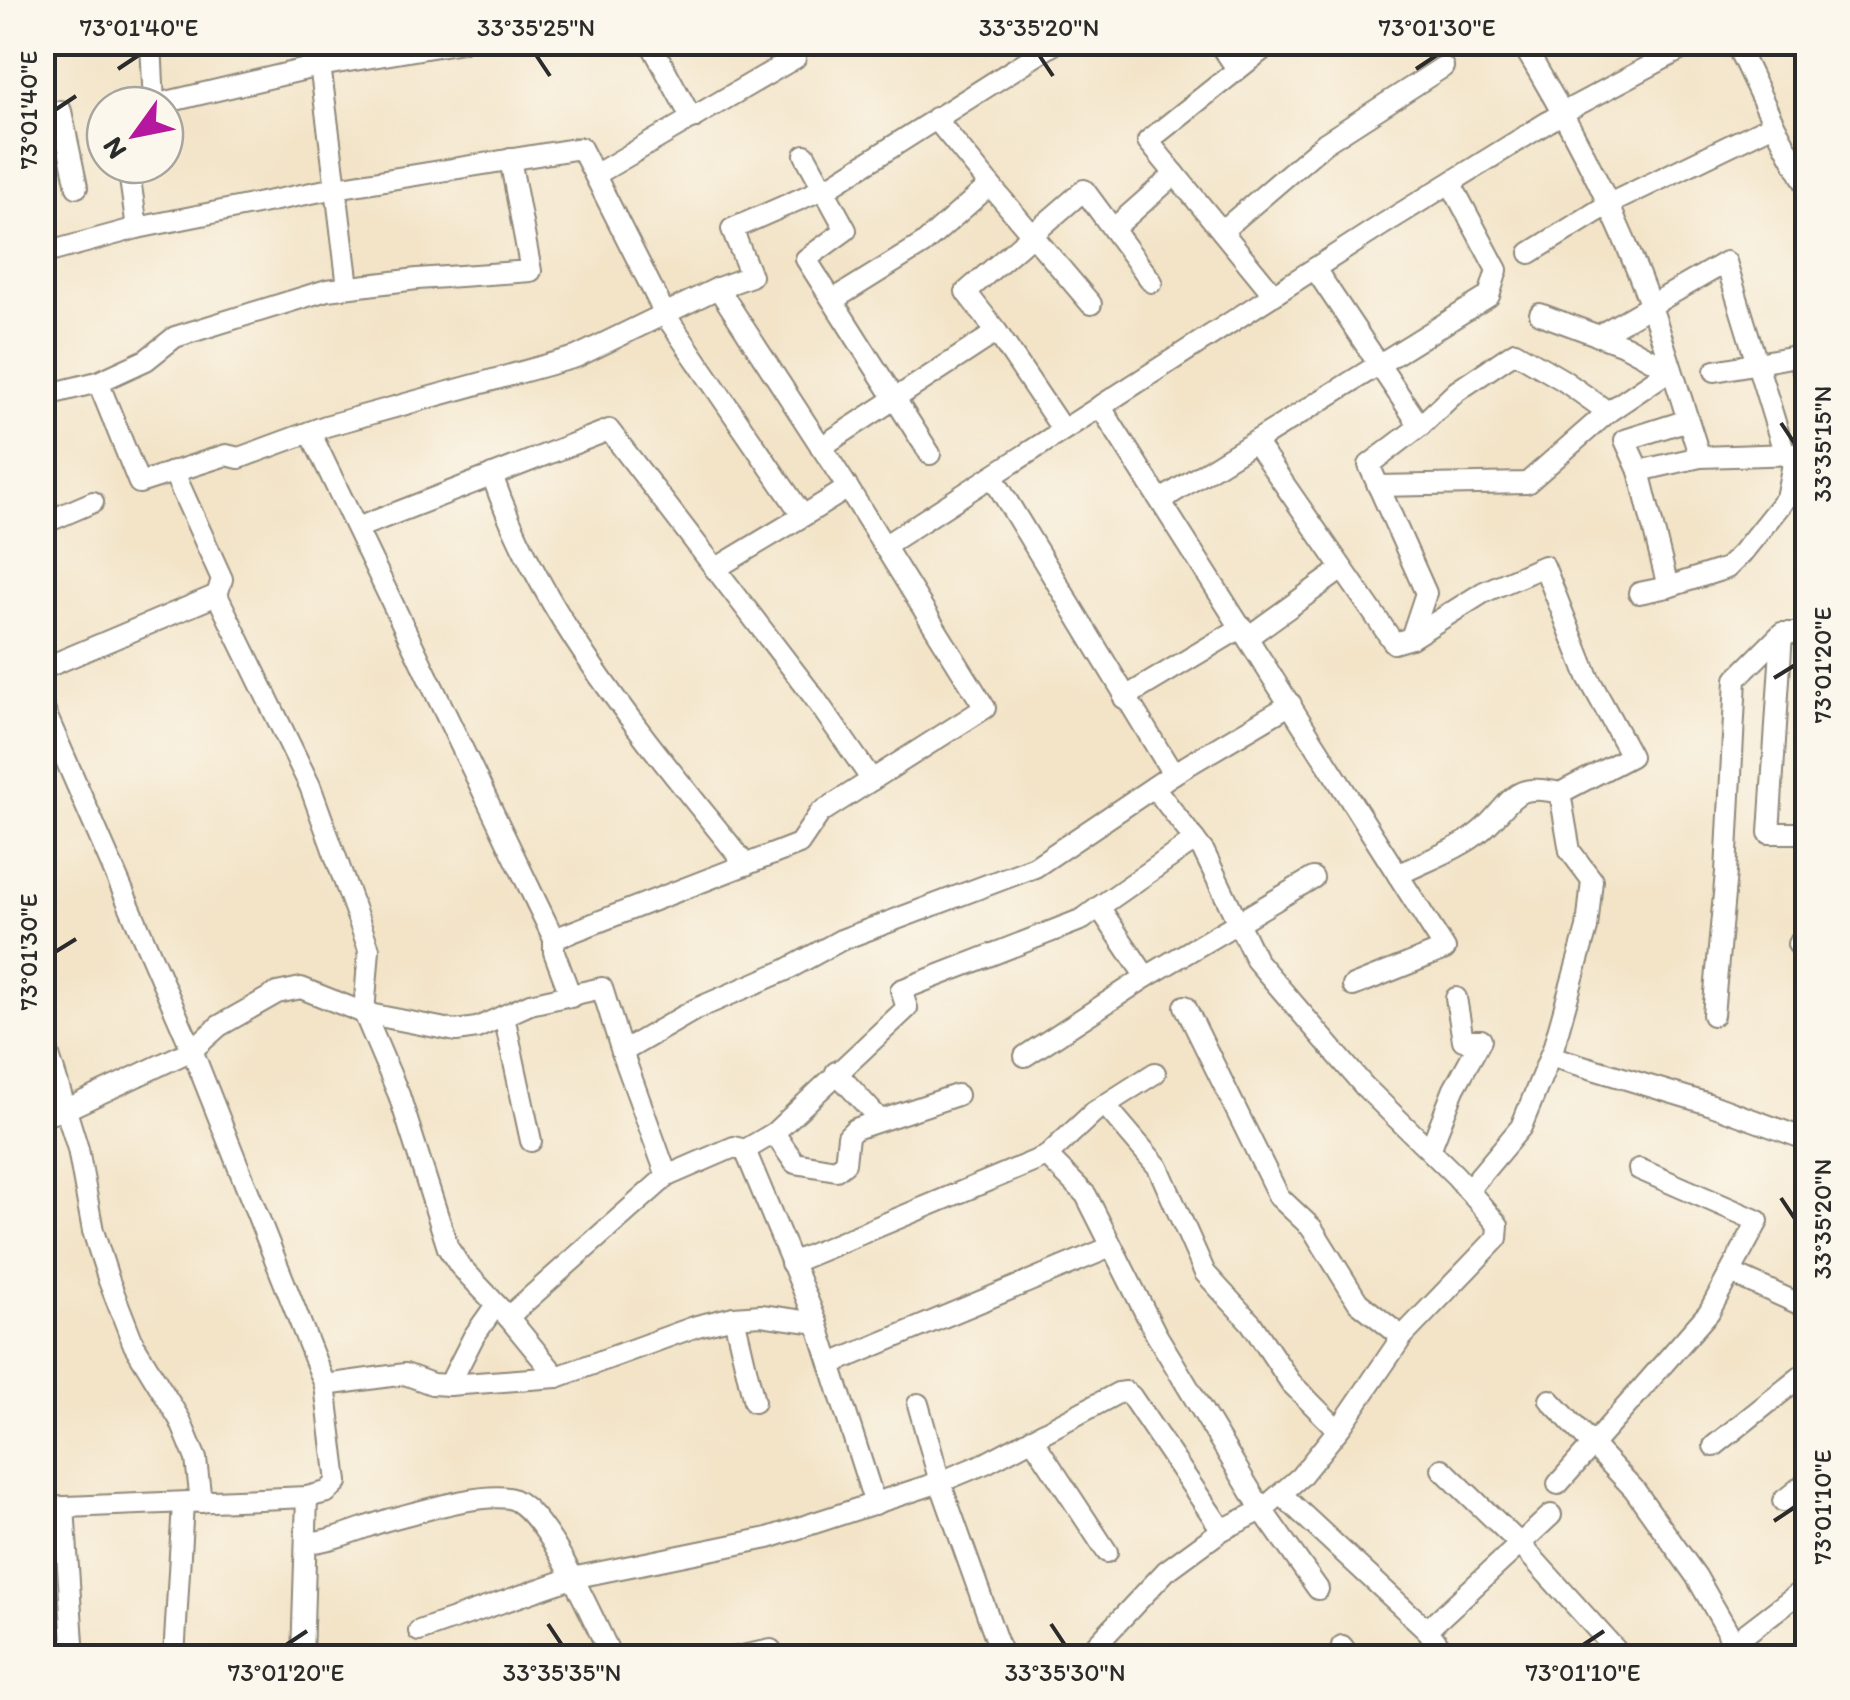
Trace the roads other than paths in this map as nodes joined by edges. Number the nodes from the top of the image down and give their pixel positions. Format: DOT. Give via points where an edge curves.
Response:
graph roads {
  1 [pos="151,42"];
  2 [pos="317,42"];
  3 [pos="462,42"];
  4 [pos="650,42"];
  5 [pos="1056,42"];
  6 [pos="1219,42"];
  7 [pos="1272,42"];
  8 [pos="1521,42"];
  9 [pos="1695,42"];
  10 [pos="1736,42"];
  11 [pos="794,43"];
  12 [pos="1652,52"];
  13 [pos="320,66"];
  14 [pos="1443,67"];
  15 [pos="1236,69"];
  16 [pos="59,111"];
  17 [pos="1564,112"];
  18 [pos="934,118"];
  19 [pos="692,119"];
  20 [pos="1774,124"];
  21 [pos="805,155"];
  22 [pos="510,159"];
  23 [pos="1175,174"];
  24 [pos="595,175"];
  25 [pos="990,184"];
  26 [pos="1452,184"];
  27 [pos="131,185"];
  28 [pos="77,188"];
  29 [pos="336,188"];
  30 [pos="824,188"];
  31 [pos="1808,188"];
  32 [pos="1609,204"];
  33 [pos="137,228"];
  34 [pos="1113,229"];
  35 [pos="1222,231"];
  36 [pos="1032,234"];
  37 [pos="1530,253"];
  38 [pos="42,254"];
  39 [pos="1315,270"];
  40 [pos="1152,282"];
  41 [pos="348,287"];
  42 [pos="718,288"];
  43 [pos="1274,295"];
  44 [pos="833,300"];
  45 [pos="1091,304"];
  46 [pos="1650,306"];
  47 [pos="1540,314"];
  48 [pos="666,316"];
  49 [pos="997,332"];
  50 [pos="1598,336"];
  51 [pos="1378,364"];
  52 [pos="1755,364"];
  53 [pos="1808,367"];
  54 [pos="1670,370"];
  55 [pos="1715,371"];
  56 [pos="98,382"];
  57 [pos="43,391"];
  58 [pos="895,399"];
  59 [pos="1100,406"];
  60 [pos="1608,412"];
  61 [pos="1688,420"];
  62 [pos="1420,426"];
  63 [pos="1062,429"];
  64 [pos="310,432"];
  65 [pos="1255,442"];
  66 [pos="821,447"];
  67 [pos="930,454"];
  68 [pos="1796,455"];
  69 [pos="1700,457"];
  70 [pos="1639,470"];
  71 [pos="173,471"];
  72 [pos="492,475"];
  73 [pos="992,476"];
  74 [pos="1378,486"];
  75 [pos="848,488"];
  76 [pos="1160,500"];
  77 [pos="93,502"];
  78 [pos="803,516"];
  79 [pos="42,524"];
  80 [pos="357,528"];
  81 [pos="884,546"];
  82 [pos="715,569"];
  83 [pos="1342,569"];
  84 [pos="1668,587"];
  85 [pos="1639,592"];
  86 [pos="217,595"];
  87 [pos="1245,632"];
  88 [pos="1808,633"];
  89 [pos="1782,634"];
  90 [pos="1411,638"];
  91 [pos="42,669"];
  92 [pos="1124,698"];
  93 [pos="1291,704"];
  94 [pos="43,709"];
  95 [pos="1173,774"];
  96 [pos="872,780"];
  97 [pos="1154,786"];
  98 [pos="1560,793"];
  99 [pos="1808,833"];
  100 [pos="1195,840"];
  101 [pos="746,865"];
  102 [pos="1398,876"];
  103 [pos="1313,878"];
  104 [pos="1099,908"];
  105 [pos="1238,923"];
  106 [pos="554,939"];
  107 [pos="1146,978"];
  108 [pos="1353,986"];
  109 [pos="571,996"];
  110 [pos="1456,998"];
  111 [pos="1185,1006"];
  112 [pos="364,1013"];
  113 [pos="1713,1015"];
  114 [pos="504,1016"];
  115 [pos="42,1033"];
  116 [pos="192,1050"];
  117 [pos="622,1052"];
  118 [pos="1026,1056"];
  119 [pos="1550,1056"];
  120 [pos="836,1072"];
  121 [pos="1155,1073"];
  122 [pos="957,1095"];
  123 [pos="1105,1105"];
  124 [pos="67,1108"];
  125 [pos="42,1116"];
  126 [pos="880,1120"];
  127 [pos="774,1134"];
  128 [pos="1808,1140"];
  129 [pos="531,1141"];
  130 [pos="745,1150"];
  131 [pos="1430,1150"];
  132 [pos="1046,1156"];
  133 [pos="1639,1169"];
  134 [pos="667,1176"];
  135 [pos="1468,1190"];
  136 [pos="1111,1247"];
  137 [pos="791,1263"];
  138 [pos="1730,1273"];
  139 [pos="1808,1308"];
  140 [pos="502,1311"];
  141 [pos="734,1317"];
  142 [pos="817,1322"];
  143 [pos="1402,1337"];
  144 [pos="831,1364"];
  145 [pos="1808,1371"];
  146 [pos="557,1377"];
  147 [pos="449,1384"];
  148 [pos="325,1386"];
  149 [pos="1550,1400"];
  150 [pos="754,1402"];
  151 [pos="918,1404"];
  152 [pos="1338,1430"];
  153 [pos="1032,1438"];
  154 [pos="1594,1446"];
  155 [pos="1714,1446"];
  156 [pos="1442,1470"];
  157 [pos="1808,1481"];
  158 [pos="940,1482"];
  159 [pos="1558,1484"];
  160 [pos="1281,1494"];
  161 [pos="307,1497"];
  162 [pos="1783,1500"];
  163 [pos="192,1502"];
  164 [pos="875,1504"];
  165 [pos="53,1507"];
  166 [pos="1262,1510"];
  167 [pos="1551,1515"];
  168 [pos="1222,1530"];
  169 [pos="306,1543"];
  170 [pos="1520,1544"];
  171 [pos="1107,1552"];
  172 [pos="572,1578"];
  173 [pos="1808,1586"];
  174 [pos="1318,1588"];
  175 [pos="1427,1630"];
  176 [pos="420,1631"];
  177 [pos="771,1650"];
  178 [pos="1728,1653"];
  179 [pos="605,1655"];
  180 [pos="74,1658"];
  181 [pos="174,1658"];
  182 [pos="302,1658"];
  183 [pos="732,1658"];
  184 [pos="1004,1658"];
  185 [pos="1084,1658"];
  186 [pos="1449,1658"];
  187 [pos="1623,1658"];
  1 -- 13 [label="street" via="154,105"];
  2 -- 13 [label="street"];
  3 -- 13 [label="street"];
  4 -- 19 [label="street"];
  5 -- 18 [label="street"];
  6 -- 15 [label="street"];
  7 -- 15 [label="street"];
  8 -- 17 [label="street"];
  9 -- 12 [label="street"];
  10 -- 20 [label="street"];
  11 -- 19 [label="street" via="795,58"];
  12 -- 17 [label="street"];
  13 -- 29 [label="street"];
  14 -- 35 [label="street" via="1326,143"];
  15 -- 23 [label="street" via="1148,141"];
  16 -- 28 [label="street"];
  17 -- 26 [label="street"];
  17 -- 32 [label="street"];
  18 -- 25 [label="street"];
  18 -- 30 [label="street"];
  19 -- 24 [label="street"];
  20 -- 31 [label="street"];
  20 -- 32 [label="street"];
  21 -- 30 [label="street"];
  22 -- 24 [label="street" via="581,148"];
  22 -- 29 [label="street"];
  22 -- 41 [label="street" via="531,272"];
  23 -- 34 [label="street"];
  23 -- 35 [label="street"];
  24 -- 48 [label="street"];
  25 -- 36 [label="street"];
  25 -- 44 [label="street" via="923,244"];
  26 -- 39 [label="street"];
  26 -- 51 [label="street" via="1497,270 1489,296"];
  27 -- 33 [label="street"];
  29 -- 33 [label="street"];
  29 -- 41 [label="street"];
  30 -- 42 [label="street" via="732,229 751,276"];
  30 -- 44 [label="street" via="846,230 806,258"];
  32 -- 37 [label="street"];
  32 -- 46 [label="street"];
  33 -- 38 [label="street"];
  34 -- 36 [label="street" via="1084,190"];
  34 -- 40 [label="street"];
  35 -- 43 [label="street"];
  36 -- 45 [label="street"];
  36 -- 49 [label="street" via="966,292"];
  39 -- 43 [label="street"];
  39 -- 51 [label="street"];
  41 -- 56 [label="street" via="175,337 146,360"];
  42 -- 48 [label="street"];
  42 -- 66 [label="street"];
  43 -- 59 [label="street"];
  44 -- 58 [label="street"];
  46 -- 50 [label="street"];
  46 -- 52 [label="street" via="1726,262"];
  46 -- 54 [label="street"];
  47 -- 50 [label="street"];
  48 -- 64 [label="street" via="576,357"];
  48 -- 78 [label="street"];
  49 -- 58 [label="street"];
  49 -- 63 [label="street"];
  50 -- 54 [label="street"];
  51 -- 62 [label="street"];
  51 -- 65 [label="street"];
  52 -- 53 [label="street" via="1796,356"];
  52 -- 55 [label="street"];
  52 -- 68 [label="street"];
  54 -- 60 [label="street"];
  54 -- 61 [label="street"];
  56 -- 57 [label="street"];
  56 -- 71 [label="street" via="139,483"];
  58 -- 66 [label="street"];
  58 -- 67 [label="street"];
  59 -- 63 [label="street"];
  59 -- 76 [label="street"];
  60 -- 62 [label="street" via="1515,352"];
  60 -- 74 [label="street" via="1527,484"];
  61 -- 69 [label="street"];
  61 -- 70 [label="street" via="1625,440"];
  62 -- 74 [label="street" via="1369,465"];
  63 -- 73 [label="street"];
  64 -- 71 [label="street" via="240,458 226,455"];
  64 -- 80 [label="street"];
  65 -- 76 [label="street"];
  65 -- 83 [label="street"];
  66 -- 75 [label="street"];
  68 -- 69 [label="street"];
  68 -- 84 [label="street" via="1786,498 1742,554 1726,568"];
  69 -- 70 [label="street"];
  70 -- 84 [label="street"];
  71 -- 86 [label="street" via="222,578"];
  72 -- 80 [label="street"];
  72 -- 82 [label="street" via="610,430"];
  72 -- 101 [label="street" via="528,559 586,661"];
  73 -- 81 [label="street"];
  73 -- 92 [label="street"];
  74 -- 90 [label="street" via="1426,592"];
  75 -- 78 [label="street"];
  75 -- 81 [label="street"];
  76 -- 87 [label="street"];
  77 -- 79 [label="street"];
  78 -- 82 [label="street"];
  80 -- 106 [label="street"];
  81 -- 96 [label="street" via="985,708"];
  82 -- 96 [label="street"];
  83 -- 87 [label="street"];
  83 -- 90 [label="street" via="1394,643"];
  84 -- 85 [label="street"];
  86 -- 91 [label="street"];
  86 -- 112 [label="street" via="310,786 369,949"];
  87 -- 92 [label="street"];
  87 -- 93 [label="street"];
  88 -- 89 [label="street"];
  89 -- 99 [label="street" via="1768,832"];
  89 -- 113 [label="street" via="1736,679"];
  90 -- 98 [label="street" via="1484,592 1544,566 1588,676 1631,756"];
  92 -- 95 [label="street"];
  93 -- 95 [label="street"];
  93 -- 102 [label="street"];
  94 -- 116 [label="street"];
  95 -- 97 [label="street"];
  96 -- 101 [label="street" via="820,813 799,844"];
  97 -- 100 [label="street"];
  97 -- 117 [label="street" via="1034,866 841,940"];
  98 -- 102 [label="street" via="1536,788 1505,802 1481,831"];
  98 -- 119 [label="street" via="1570,851 1592,880 1587,928"];
  100 -- 104 [label="street"];
  100 -- 105 [label="street"];
  101 -- 106 [label="street"];
  102 -- 108 [label="street" via="1445,949"];
  103 -- 105 [label="street"];
  104 -- 107 [label="street"];
  104 -- 120 [label="street" via="901,990 907,1008"];
  105 -- 107 [label="street"];
  105 -- 131 [label="street" via="1256,960 1306,1021"];
  106 -- 109 [label="street"];
  107 -- 118 [label="street"];
  109 -- 114 [label="street"];
  109 -- 117 [label="street" via="602,988"];
  110 -- 131 [label="street" via="1463,1040 1481,1040"];
  111 -- 143 [label="street" via="1279,1197 1312,1228 1358,1302"];
  112 -- 114 [label="street" via="456,1031"];
  112 -- 116 [label="street" via="301,988 277,993"];
  112 -- 140 [label="street" via="399,1095 448,1248"];
  114 -- 129 [label="street"];
  115 -- 124 [label="street"];
  116 -- 124 [label="street"];
  116 -- 148 [label="street"];
  117 -- 134 [label="street"];
  119 -- 128 [label="street"];
  119 -- 135 [label="street" via="1521,1127"];
  120 -- 126 [label="street"];
  120 -- 127 [label="street"];
  121 -- 123 [label="street"];
  122 -- 126 [label="street"];
  123 -- 132 [label="street"];
  123 -- 152 [label="street" via="1158,1167 1204,1273 1251,1323 1291,1383"];
  124 -- 125 [label="street"];
  124 -- 163 [label="street" via="110,1281 134,1345 196,1458"];
  126 -- 127 [label="street" via="850,1132 845,1164 836,1170 795,1163"];
  127 -- 130 [label="street"];
  130 -- 134 [label="street" via="734,1147"];
  130 -- 137 [label="street"];
  131 -- 135 [label="street"];
  132 -- 136 [label="street" via="1086,1195"];
  132 -- 137 [label="street"];
  133 -- 138 [label="street" via="1758,1221"];
  134 -- 140 [label="street"];
  135 -- 143 [label="street" via="1498,1225 1497,1238"];
  136 -- 144 [label="street"];
  136 -- 166 [label="street"];
  137 -- 142 [label="street"];
  138 -- 139 [label="street"];
  138 -- 154 [label="street" via="1709,1312"];
  140 -- 146 [label="street"];
  140 -- 147 [label="street" via="474,1336"];
  141 -- 142 [label="street"];
  141 -- 146 [label="street"];
  141 -- 150 [label="street"];
  142 -- 144 [label="street"];
  143 -- 152 [label="street"];
  144 -- 164 [label="street"];
  145 -- 155 [label="street"];
  146 -- 147 [label="street"];
  147 -- 148 [label="street" via="404,1374"];
  148 -- 161 [label="street" via="337,1482"];
  149 -- 154 [label="street"];
  151 -- 158 [label="street"];
  152 -- 160 [label="street"];
  153 -- 158 [label="street"];
  153 -- 168 [label="street" via="1126,1392"];
  153 -- 171 [label="street"];
  154 -- 159 [label="street"];
  154 -- 178 [label="street" via="1696,1576 1727,1630"];
  156 -- 170 [label="street"];
  157 -- 162 [label="street"];
  158 -- 164 [label="street"];
  158 -- 184 [label="street"];
  160 -- 166 [label="street"];
  160 -- 175 [label="street"];
  161 -- 163 [label="street"];
  161 -- 169 [label="street"];
  163 -- 165 [label="street"];
  163 -- 181 [label="street"];
  164 -- 172 [label="street" via="757,1540"];
  165 -- 180 [label="street"];
  166 -- 168 [label="street"];
  166 -- 174 [label="street"];
  167 -- 170 [label="street"];
  168 -- 185 [label="street" via="1166,1570"];
  169 -- 172 [label="street" via="445,1505 506,1498 544,1526"];
  169 -- 182 [label="street"];
  170 -- 175 [label="street"];
  170 -- 187 [label="street"];
  172 -- 176 [label="street"];
  172 -- 179 [label="street"];
  173 -- 178 [label="street"];
  175 -- 186 [label="street"];
  177 -- 183 [label="street"];
}
